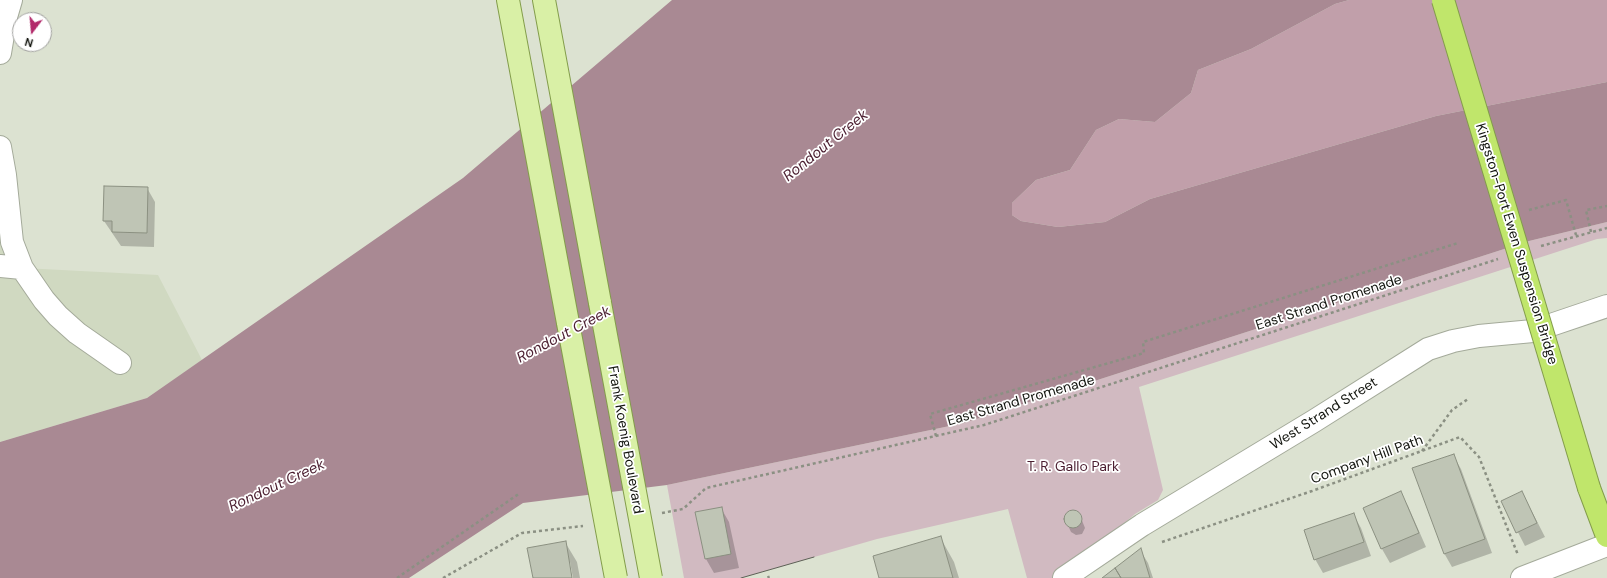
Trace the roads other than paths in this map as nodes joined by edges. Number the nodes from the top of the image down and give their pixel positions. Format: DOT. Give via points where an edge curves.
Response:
graph roads {
  1 [pos="11,0"];
  2 [pos="508,0"];
  3 [pos="544,0"];
  4 [pos="1443,0"];
  5 [pos="0,53"];
  6 [pos="0,147"];
  7 [pos="0,266"];
  8 [pos="22,268"];
  9 [pos="1607,306"];
  10 [pos="120,363"];
  11 [pos="1607,536"];
  12 [pos="1607,545"];
  13 [pos="1524,577"];
  14 [pos="616,578"];
  15 [pos="651,578"];
  16 [pos="1064,578"];
  1 -- 5 [label="street"];
  2 -- 14 [label="main road, bridge"];
  3 -- 15 [label="main road, Frank Koenig Boulevard, bridge"];
  4 -- 11 [label="highway, Kingston-Port Ewen Suspension Bridge, bridge" via="1589,488"];
  6 -- 8 [label="street" via="12,242"];
  7 -- 8 [label="street"];
  8 -- 10 [label="street" via="58,316 77,333"];
  9 -- 16 [label="street, West Strand Street" via="1533,331 1453,340 1428,349 1142,524"];
  12 -- 13 [label="street"];
}
